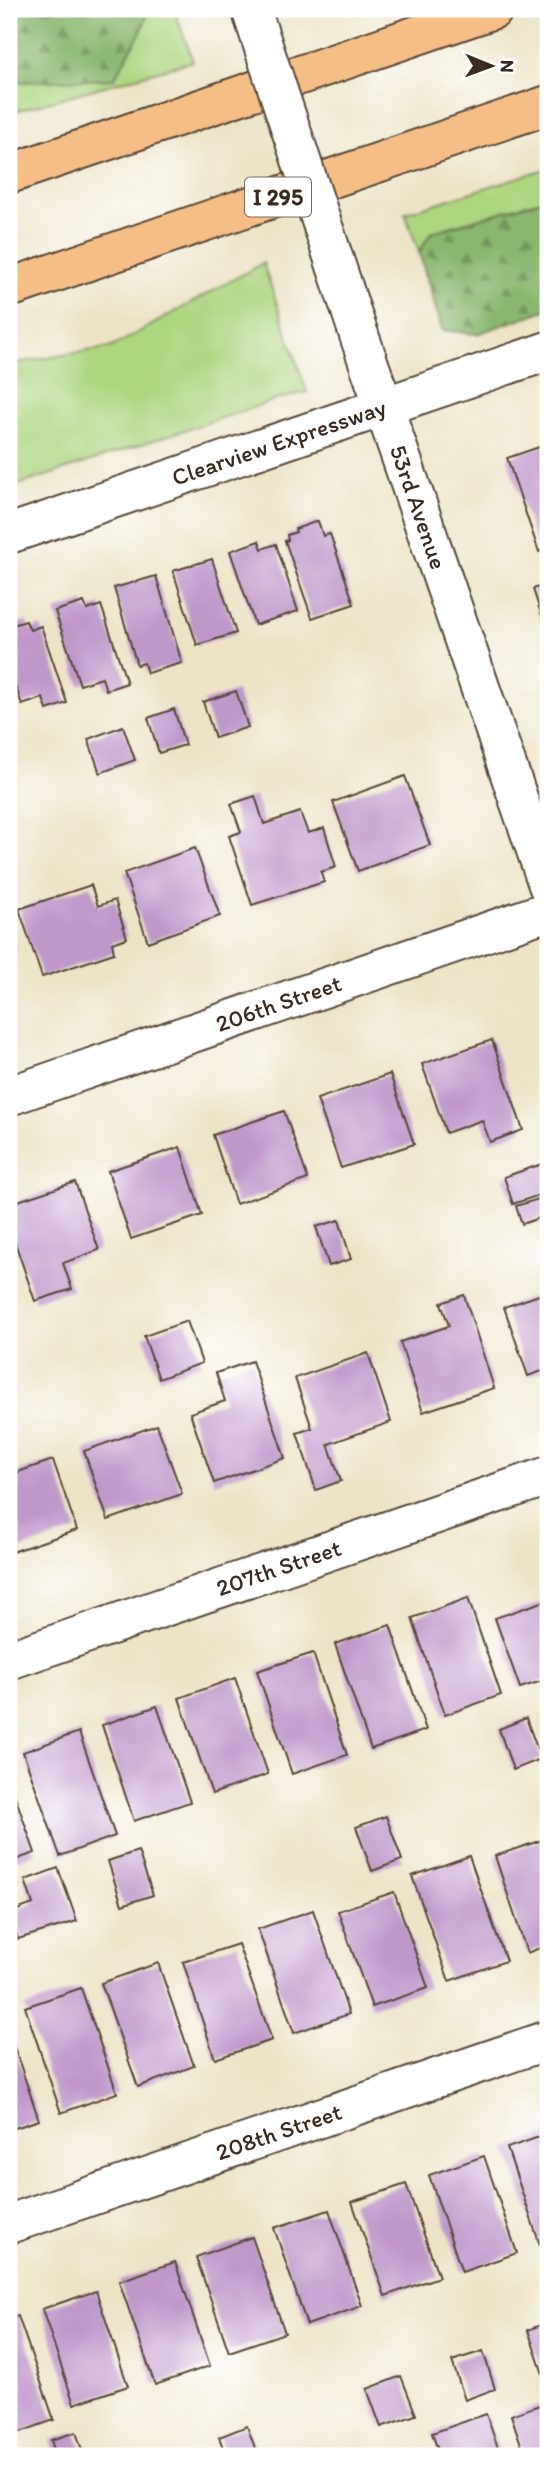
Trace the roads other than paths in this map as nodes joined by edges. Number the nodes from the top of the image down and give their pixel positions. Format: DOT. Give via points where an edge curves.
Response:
graph roads {
  1 [pos="251,9"];
  2 [pos="494,9"];
  3 [pos="548,105"];
  4 [pos="9,174"];
  5 [pos="9,288"];
  6 [pos="548,351"];
  7 [pos="385,407"];
  8 [pos="9,534"];
  9 [pos="548,885"];
  10 [pos="548,911"];
  11 [pos="9,1096"];
  12 [pos="548,1476"];
  13 [pos="9,1660"];
  14 [pos="548,2040"];
  15 [pos="9,2224"];
  1 -- 7 [label="street, 53rd Avenue, bridge"];
  2 -- 4 [label="highway"];
  3 -- 5 [label="highway, I 295"];
  6 -- 7 [label="street, Clearview Expressway"];
  7 -- 8 [label="street, Clearview Expressway"];
  7 -- 9 [label="street, 53rd Avenue"];
  10 -- 11 [label="street, 206th Street"];
  12 -- 13 [label="street, 207th Street"];
  14 -- 15 [label="street, 208th Street"];
}
